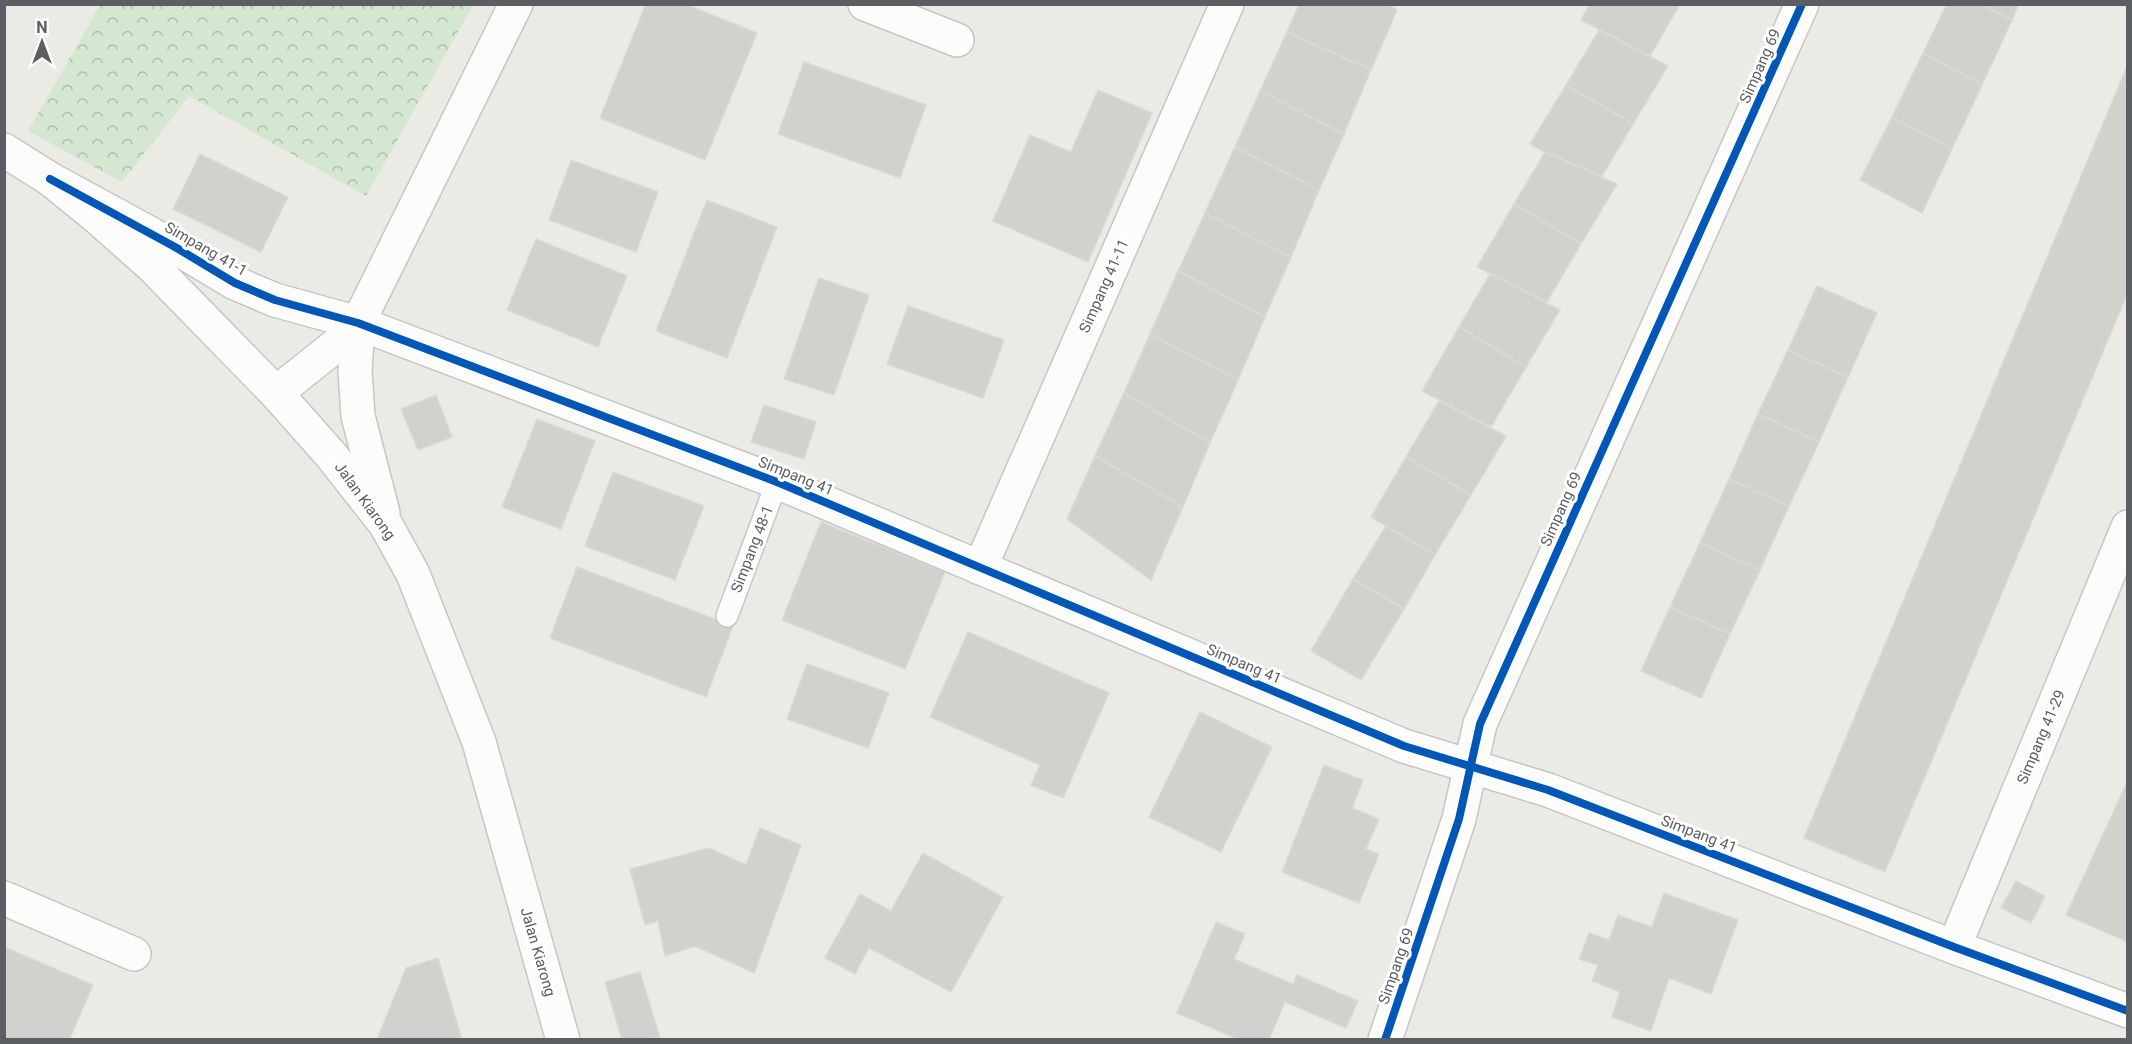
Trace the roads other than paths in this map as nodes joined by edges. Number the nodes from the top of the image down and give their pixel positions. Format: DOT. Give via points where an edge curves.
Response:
graph roads {
  1 [pos="516,4"];
  2 [pos="865,4"];
  3 [pos="1227,4"];
  4 [pos="1802,4"];
  5 [pos="957,40"];
  6 [pos="4,150"];
  7 [pos="50,179"];
  8 [pos="358,323"];
  9 [pos="276,393"];
  10 [pos="777,482"];
  11 [pos="386,525"];
  12 [pos="2127,527"];
  13 [pos="980,568"];
  14 [pos="727,616"];
  15 [pos="1470,766"];
  16 [pos="4,898"];
  17 [pos="1954,947"];
  18 [pos="134,954"];
  19 [pos="2127,1011"];
  20 [pos="563,1040"];
  21 [pos="1385,1040"];
  1 -- 8 [label="street"];
  2 -- 5 [label="street"];
  3 -- 13 [label="street, Simpang 41-11"];
  4 -- 15 [label="street, Simpang 69" via="1480,724"];
  6 -- 7 [label="street, Jalan Kiarong"];
  7 -- 8 [label="street, Simpang 41-1" via="235,283 275,300"];
  7 -- 9 [label="street, Jalan Kiarong" via="152,266"];
  8 -- 9 [label="street"];
  8 -- 10 [label="street, Simpang 41"];
  8 -- 11 [label="street" via="358,416"];
  9 -- 11 [label="street, Jalan Kiarong"];
  10 -- 13 [label="street, Simpang 41"];
  10 -- 14 [label="lane, Simpang 48-1"];
  11 -- 20 [label="street, Jalan Kiarong" via="413,574 479,742"];
  12 -- 17 [label="street, Simpang 41-29"];
  13 -- 15 [label="street, Simpang 41" via="1404,746"];
  15 -- 17 [label="street, Simpang 41" via="1548,790"];
  15 -- 21 [label="street, Simpang 69" via="1459,819"];
  16 -- 18 [label="street"];
  17 -- 19 [label="street, Simpang 41"];
}
